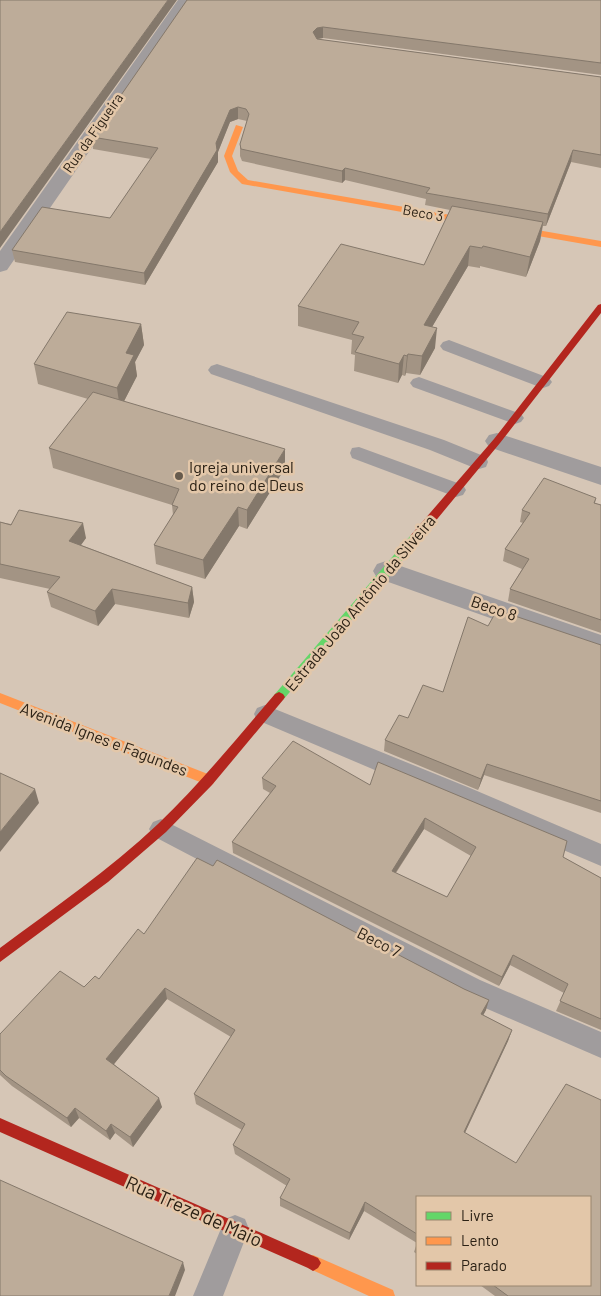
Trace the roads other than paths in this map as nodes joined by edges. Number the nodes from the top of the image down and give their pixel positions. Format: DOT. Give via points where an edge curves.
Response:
graph roads {
  1 [pos="186,0"];
  2 [pos="239,127"];
  3 [pos="601,244"];
  4 [pos="0,266"];
  5 [pos="601,307"];
  6 [pos="449,346"];
  7 [pos="217,370"];
  8 [pos="543,382"];
  9 [pos="419,383"];
  10 [pos="515,418"];
  11 [pos="497,441"];
  12 [pos="359,453"];
  13 [pos="479,462"];
  14 [pos="601,476"];
  15 [pos="456,490"];
  16 [pos="386,571"];
  17 [pos="601,646"];
  18 [pos="0,698"];
  19 [pos="265,714"];
  20 [pos="209,780"];
  21 [pos="161,829"];
  22 [pos="601,855"];
  23 [pos="99,881"];
  24 [pos="33,916"];
  25 [pos="0,956"];
  26 [pos="601,1045"];
  27 [pos="0,1126"];
  28 [pos="234,1229"];
  29 [pos="208,1296"];
  30 [pos="387,1296"];
  1 -- 4 [label="street, Rua da Figueira"];
  2 -- 3 [label="street, Beco 3" via="228,156 234,172 245,182"];
  5 -- 8 [label="street, Estrada João Antônio da Silveira"];
  6 -- 8 [label="lane"];
  7 -- 13 [label="lane"];
  8 -- 10 [label="street, Estrada João Antônio da Silveira"];
  9 -- 10 [label="lane"];
  10 -- 11 [label="street, Estrada João Antônio da Silveira"];
  11 -- 13 [label="street, Estrada João Antônio da Silveira"];
  11 -- 14 [label="street"];
  12 -- 15 [label="lane"];
  13 -- 15 [label="street, Estrada João Antônio da Silveira"];
  15 -- 16 [label="street, Estrada João Antônio da Silveira"];
  16 -- 17 [label="street, Beco 8"];
  16 -- 19 [label="street, Estrada João Antônio da Silveira"];
  18 -- 20 [label="street, Avenida Ignes e Fagundes"];
  19 -- 20 [label="street, Estrada João Antônio da Silveira"];
  19 -- 22 [label="lane"];
  20 -- 21 [label="street, Estrada João Antônio da Silveira"];
  21 -- 23 [label="street, Estrada João Antônio da Silveira"];
  21 -- 26 [label="lane, Beco 7" via="471,989"];
  23 -- 24 [label="street, Estrada João Antônio da Silveira"];
  23 -- 25 [label="street, Estrada João Antônio da Silveira"];
  27 -- 28 [label="street, Rua Treze de Maio"];
  28 -- 29 [label="lane"];
  28 -- 30 [label="street, Rua Treze de Maio"];
}
